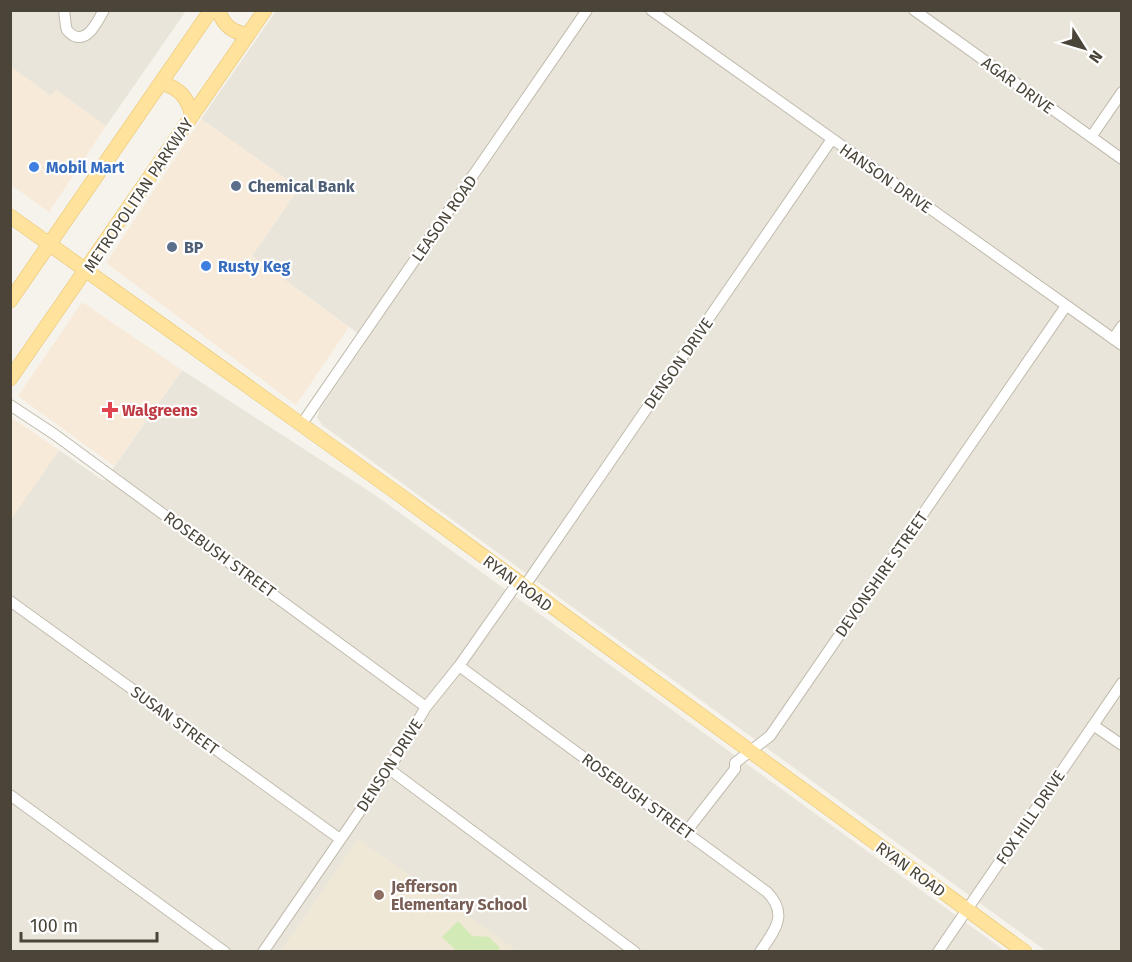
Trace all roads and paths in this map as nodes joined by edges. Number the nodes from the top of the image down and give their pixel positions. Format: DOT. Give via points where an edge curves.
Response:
graph roads {
  1 [pos="64,10"];
  2 [pos="104,10"];
  3 [pos="211,10"];
  4 [pos="218,10"];
  5 [pos="265,10"];
  6 [pos="587,10"];
  7 [pos="651,10"];
  8 [pos="914,10"];
  9 [pos="248,35"];
  10 [pos="161,83"];
  11 [pos="1122,92"];
  12 [pos="192,116"];
  13 [pos="1091,137"];
  14 [pos="832,139"];
  15 [pos="1122,159"];
  16 [pos="10,216"];
  17 [pos="50,244"];
  18 [pos="87,270"];
  19 [pos="10,301"];
  20 [pos="1066,306"];
  21 [pos="1122,326"];
  22 [pos="1117,342"];
  23 [pos="10,379"];
  24 [pos="10,405"];
  25 [pos="301,425"];
  26 [pos="521,584"];
  27 [pos="10,601"];
  28 [pos="459,666"];
  29 [pos="1122,683"];
  30 [pos="426,707"];
  31 [pos="1093,725"];
  32 [pos="1122,745"];
  33 [pos="751,752"];
  34 [pos="389,769"];
  35 [pos="10,795"];
  36 [pos="686,832"];
  37 [pos="339,839"];
  38 [pos="967,909"];
  39 [pos="225,951"];
  40 [pos="263,951"];
  41 [pos="635,951"];
  42 [pos="760,951"];
  43 [pos="938,951"];
  44 [pos="1025,951"];
  1 -- 2 [label="street" via="67,30 78,37 89,32"];
  3 -- 10 [label="main road"];
  4 -- 9 [label="main road" via="227,27"];
  5 -- 9 [label="main road, METROPOLITAN PARKWAY"];
  6 -- 25 [label="street, LEASON ROAD"];
  7 -- 14 [label="street, HANSON DRIVE"];
  8 -- 13 [label="street, AGAR DRIVE"];
  9 -- 12 [label="main road, METROPOLITAN PARKWAY"];
  10 -- 12 [label="main road" via="182,94"];
  10 -- 17 [label="main road"];
  11 -- 13 [label="street"];
  12 -- 18 [label="main road, METROPOLITAN PARKWAY"];
  13 -- 15 [label="street, AGAR DRIVE"];
  14 -- 20 [label="street, HANSON DRIVE"];
  14 -- 26 [label="street, DENSON DRIVE"];
  16 -- 17 [label="main road, RYAN ROAD"];
  17 -- 18 [label="main road, RYAN ROAD"];
  17 -- 19 [label="main road"];
  18 -- 23 [label="main road, METROPOLITAN PARKWAY"];
  18 -- 25 [label="main road, RYAN ROAD"];
  20 -- 22 [label="street, HANSON DRIVE"];
  20 -- 33 [label="street, DEVONSHIRE STREET" via="770,736"];
  21 -- 22 [label="street"];
  24 -- 30 [label="street, ROSEBUSH STREET"];
  25 -- 26 [label="main road, RYAN ROAD"];
  26 -- 28 [label="street, DENSON DRIVE"];
  26 -- 33 [label="main road, RYAN ROAD"];
  27 -- 37 [label="street, SUSAN STREET"];
  28 -- 30 [label="street, DENSON DRIVE"];
  28 -- 36 [label="street, ROSEBUSH STREET"];
  29 -- 31 [label="street, FOX HILL DRIVE"];
  30 -- 34 [label="street, DENSON DRIVE"];
  31 -- 32 [label="street"];
  31 -- 38 [label="street, FOX HILL DRIVE"];
  33 -- 36 [label="street, DEVONSHIRE STREET" via="735,763 735,769"];
  33 -- 38 [label="main road, RYAN ROAD"];
  34 -- 37 [label="street, DENSON DRIVE"];
  34 -- 41 [label="street"];
  35 -- 39 [label="street"];
  36 -- 42 [label="street, ROSEBUSH STREET" via="776,902 777,926"];
  37 -- 40 [label="street, DENSON DRIVE"];
  38 -- 43 [label="street, FOX HILL DRIVE"];
  38 -- 44 [label="main road, RYAN ROAD"];
}
